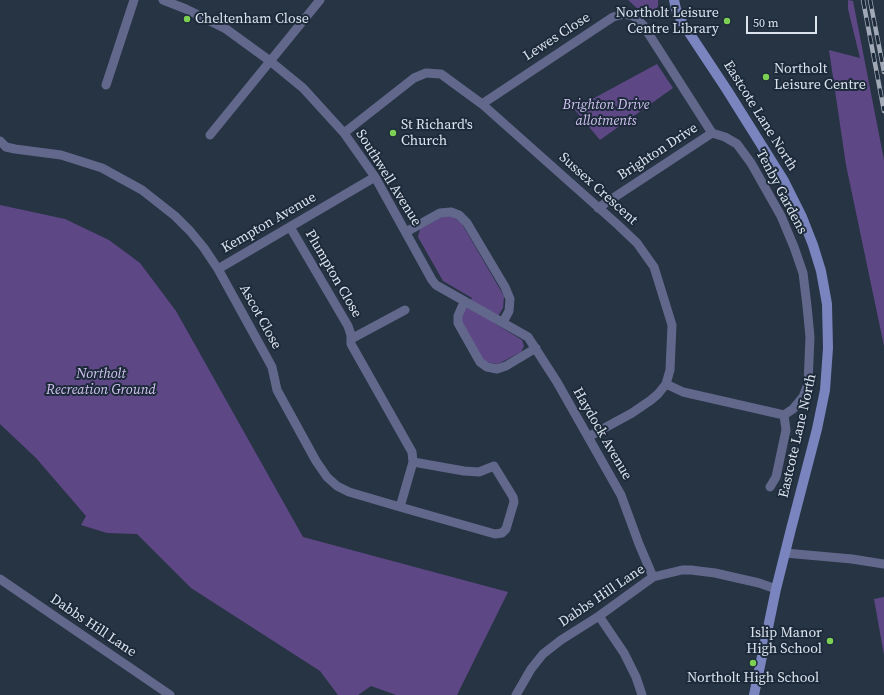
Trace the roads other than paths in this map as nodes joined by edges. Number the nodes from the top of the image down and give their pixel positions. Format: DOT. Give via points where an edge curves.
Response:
graph roads {
  1 [pos="134,0"];
  2 [pos="163,0"];
  3 [pos="320,0"];
  4 [pos="674,1"];
  5 [pos="188,4"];
  6 [pos="270,61"];
  7 [pos="106,85"];
  8 [pos="482,104"];
  9 [pos="344,133"];
  10 [pos="712,133"];
  11 [pos="210,135"];
  12 [pos="0,141"];
  13 [pos="374,177"];
  14 [pos="598,208"];
  15 [pos="290,227"];
  16 [pos="406,232"];
  17 [pos="218,269"];
  18 [pos="464,302"];
  19 [pos="405,310"];
  20 [pos="503,322"];
  21 [pos="351,337"];
  22 [pos="536,348"];
  23 [pos="666,384"];
  24 [pos="784,415"];
  25 [pos="588,437"];
  26 [pos="413,462"];
  27 [pos="770,487"];
  28 [pos="400,507"];
  29 [pos="785,552"];
  30 [pos="884,564"];
  31 [pos="653,577"];
  32 [pos="0,579"];
  33 [pos="776,589"];
  34 [pos="599,616"];
  35 [pos="170,695"];
  36 [pos="516,695"];
  37 [pos="642,695"];
  38 [pos="754,695"];
  1 -- 7 [label="street"];
  2 -- 5 [label="street, Southwell Avenue"];
  3 -- 6 [label="street"];
  4 -- 29 [label="street, Eastcote Lane North" via="682,22 784,182 813,245 821,271 827,304 826,382 817,429"];
  5 -- 6 [label="street, Southwell Avenue"];
  6 -- 9 [label="street, Southwell Avenue" via="303,88"];
  6 -- 11 [label="street"];
  8 -- 9 [label="street, Sussex Crescent" via="441,74 426,73 414,78"];
  8 -- 10 [label="street, Lewes Close" via="613,17 624,14 634,16 643,25"];
  8 -- 14 [label="street, Sussex Crescent"];
  9 -- 13 [label="street, Southwell Avenue"];
  10 -- 14 [label="street, Brighton Drive"];
  10 -- 24 [label="street, Tenby Gardens" via="737,144 751,163 780,216 803,273 810,337 808,384 803,397"];
  12 -- 17 [label="street, Kempton Avenue" via="6,147 61,155 82,161 142,190 175,216 204,248"];
  13 -- 15 [label="street, Kempton Avenue"];
  13 -- 16 [label="street, Southwell Avenue"];
  14 -- 23 [label="street, Sussex Crescent" via="637,243 654,268 672,325 672,356"];
  15 -- 17 [label="street, Kempton Avenue"];
  15 -- 21 [label="street, Plumpton Close" via="348,326"];
  16 -- 18 [label="street, Southwell Avenue" via="436,286"];
  16 -- 20 [label="street" via="440,213 451,212 460,215 510,299"];
  17 -- 28 [label="street, Ascot Close" via="272,367 276,390 327,477 349,492"];
  18 -- 20 [label="street, Southwell Avenue"];
  18 -- 22 [label="street" via="458,323 480,362 487,367 497,369 506,366"];
  19 -- 21 [label="street"];
  20 -- 22 [label="street, Haydock Avenue" via="528,337"];
  21 -- 26 [label="street, Plumpton Close" via="351,344 412,452"];
  22 -- 25 [label="street, Haydock Avenue"];
  23 -- 24 [label="street" via="683,392"];
  23 -- 25 [label="street, Sussex Crescent" via="651,400 632,413"];
  24 -- 27 [label="street" via="786,430 776,477"];
  25 -- 31 [label="street, Haydock Avenue" via="621,495"];
  26 -- 28 [label="street"];
  26 -- 28 [label="street, Ascot Close" via="479,472 494,466 514,502 506,529 495,534"];
  29 -- 30 [label="street"];
  29 -- 33 [label="street, Eastcote Lane North"];
  31 -- 33 [label="street, Dabbs Hill Lane" via="691,570 715,573"];
  31 -- 34 [label="street, Dabbs Hill Lane"];
  32 -- 35 [label="street, Dabbs Hill Lane"];
  33 -- 38 [label="street, Eastcote Lane North"];
  34 -- 36 [label="street, Dabbs Hill Lane" via="543,654"];
  34 -- 37 [label="street" via="624,653"];
}
